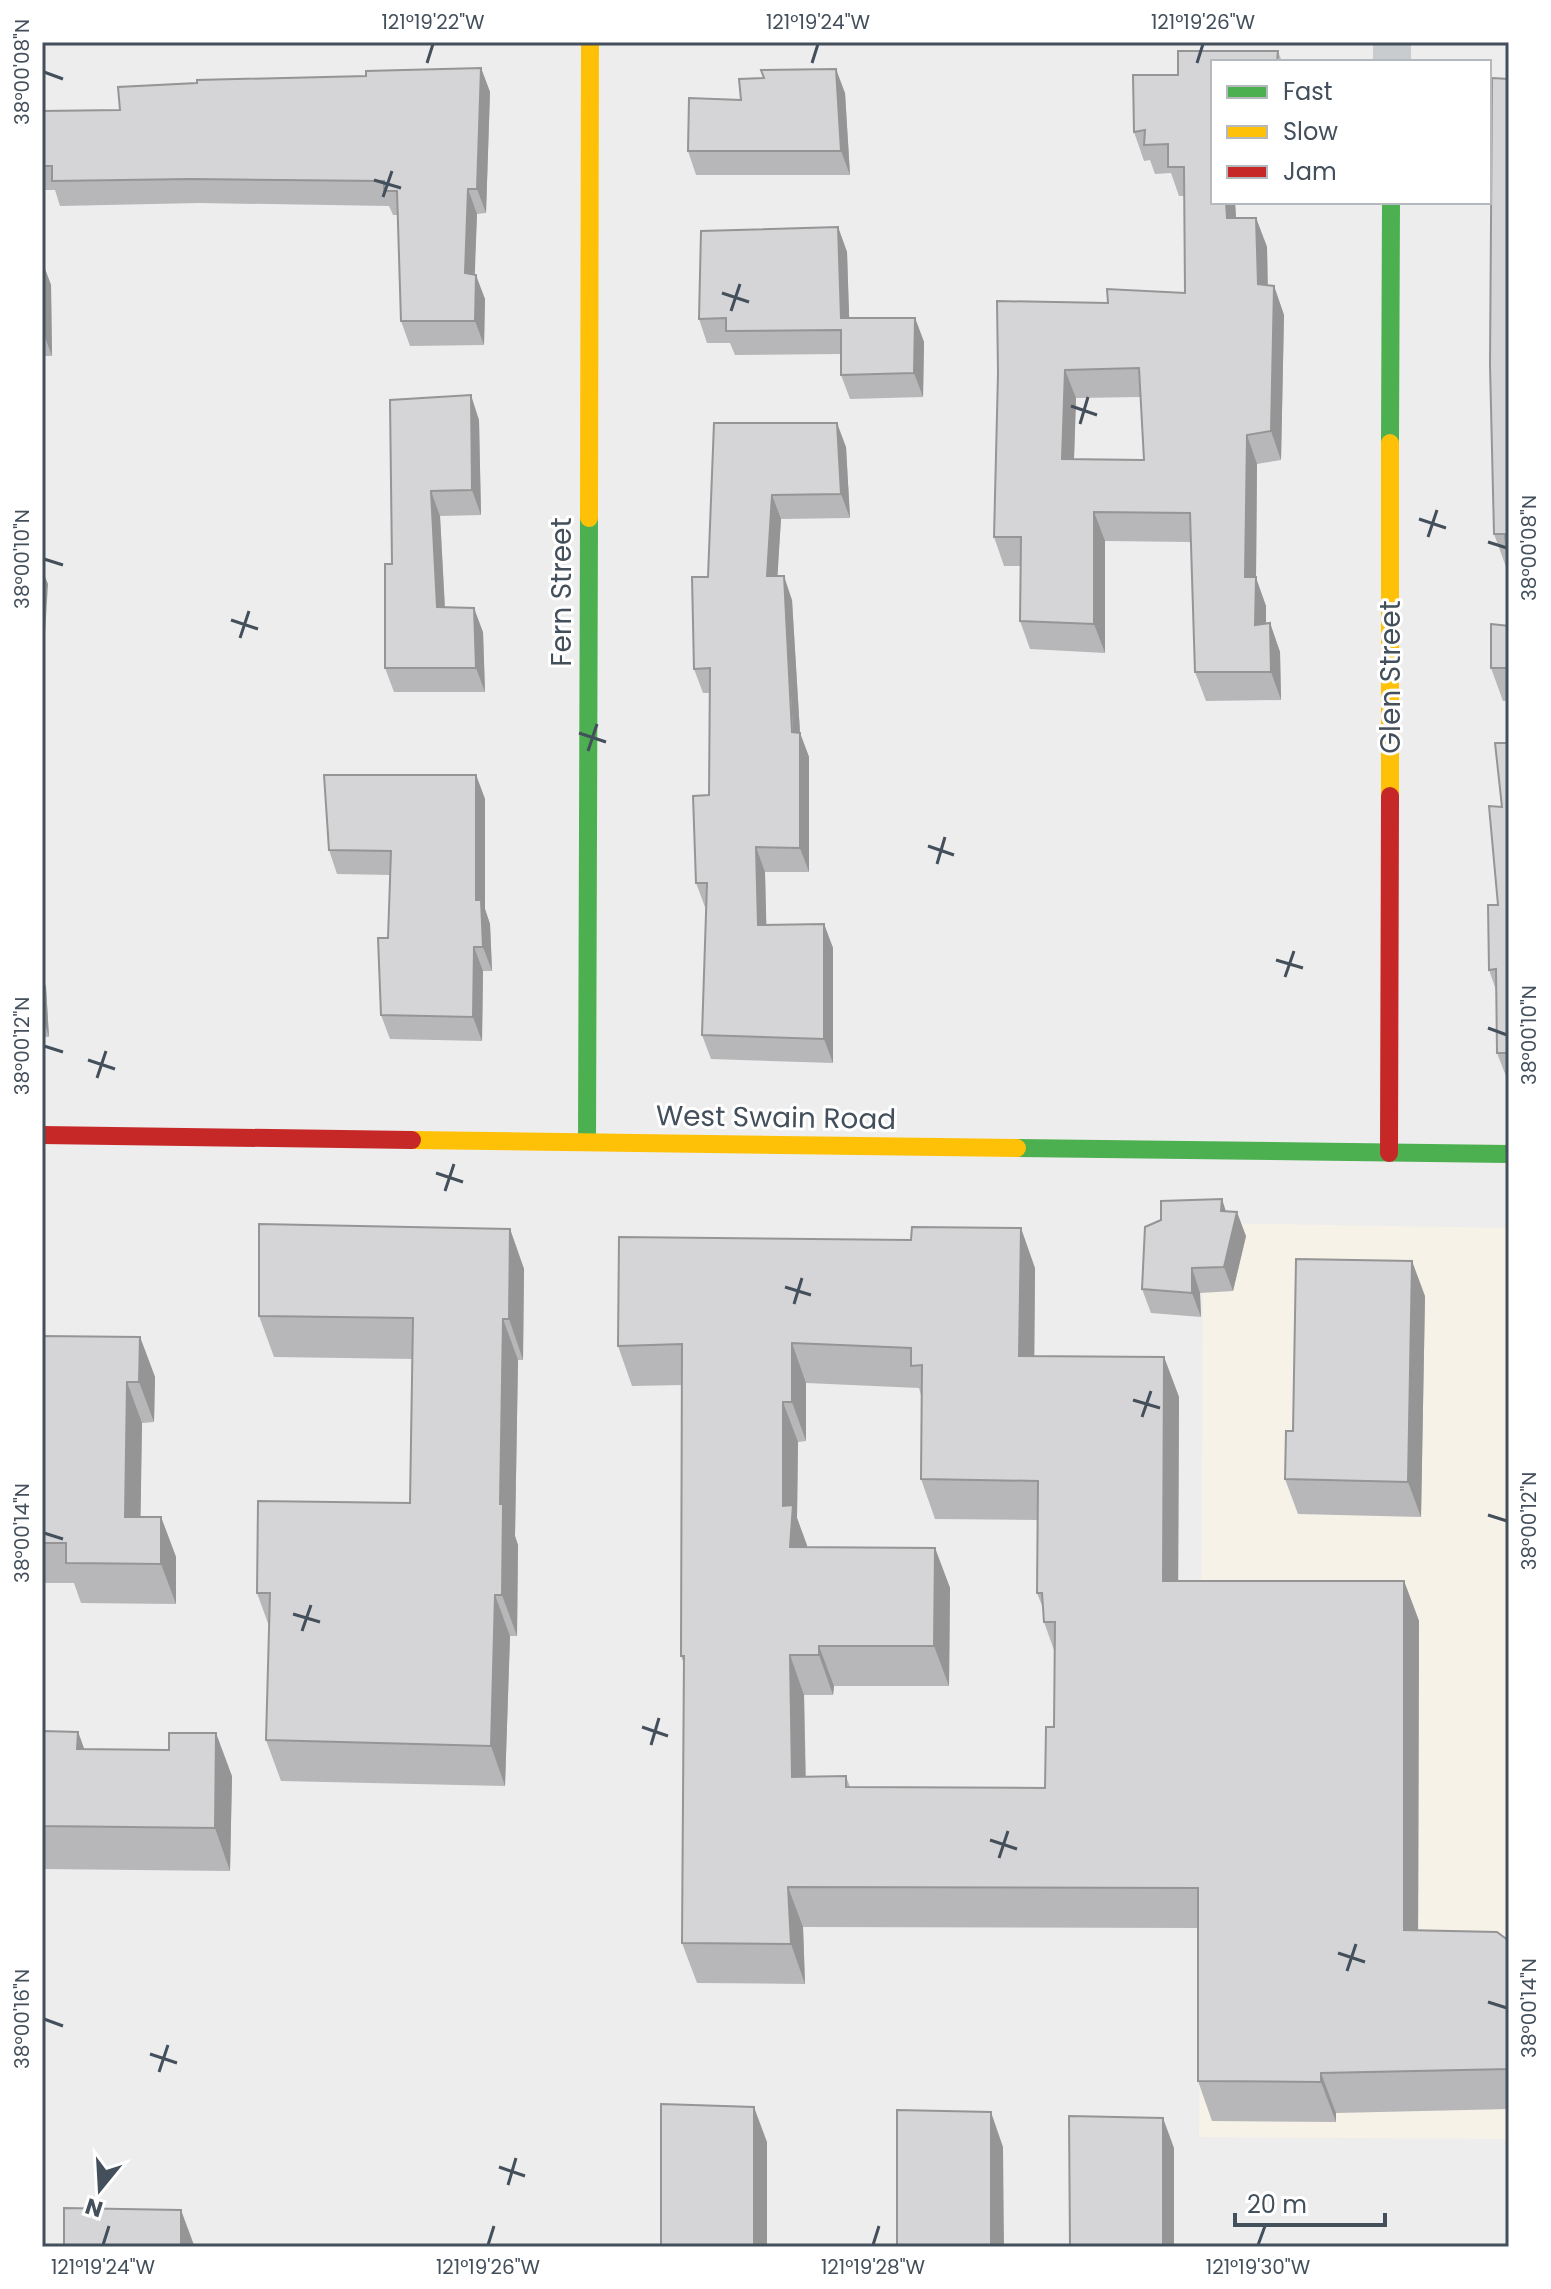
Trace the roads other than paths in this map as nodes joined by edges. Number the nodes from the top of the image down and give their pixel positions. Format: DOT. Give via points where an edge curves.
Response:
graph roads {
  1 [pos="590,42"];
  2 [pos="1391,204"];
  3 [pos="42,1135"];
  4 [pos="587,1142"];
  5 [pos="1389,1153"];
  6 [pos="1509,1154"];
  1 -- 4 [label="street, Fern Street"];
  2 -- 5 [label="street, Glen Street"];
  3 -- 4 [label="street, West Swain Road"];
  4 -- 5 [label="street, West Swain Road"];
  5 -- 6 [label="street, West Swain Road"];
}
